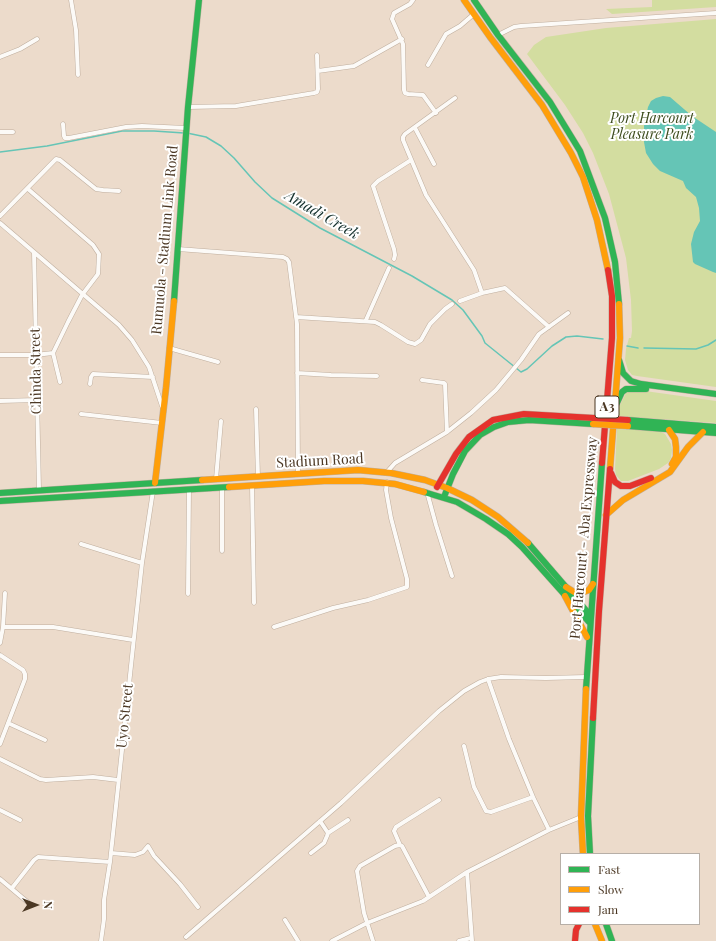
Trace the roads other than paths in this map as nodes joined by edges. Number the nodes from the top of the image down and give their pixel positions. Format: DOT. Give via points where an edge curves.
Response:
graph roads {
  1 [pos="71,0"];
  2 [pos="199,0"];
  3 [pos="413,0"];
  4 [pos="461,0"];
  5 [pos="464,0"];
  6 [pos="474,0"];
  7 [pos="472,12"];
  8 [pos="716,13"];
  9 [pos="498,36"];
  10 [pos="37,39"];
  11 [pos="402,39"];
  12 [pos="317,55"];
  13 [pos="0,57"];
  14 [pos="428,65"];
  15 [pos="318,71"];
  16 [pos="78,75"];
  17 [pos="455,98"];
  18 [pos="188,108"];
  19 [pos="436,113"];
  20 [pos="62,124"];
  21 [pos="415,128"];
  22 [pos="0,132"];
  23 [pos="13,132"];
  24 [pos="186,132"];
  25 [pos="410,160"];
  26 [pos="434,164"];
  27 [pos="28,189"];
  28 [pos="119,190"];
  29 [pos="0,216"];
  30 [pos="0,223"];
  31 [pos="178,249"];
  32 [pos="34,252"];
  33 [pos="394,259"];
  34 [pos="389,268"];
  35 [pos="482,293"];
  36 [pos="82,295"];
  37 [pos="460,301"];
  38 [pos="452,304"];
  39 [pos="568,313"];
  40 [pos="296,317"];
  41 [pos="366,320"];
  42 [pos="549,327"];
  43 [pos="169,348"];
  44 [pos="53,353"];
  45 [pos="0,355"];
  46 [pos="35,355"];
  47 [pos="618,356"];
  48 [pos="218,362"];
  49 [pos="297,373"];
  50 [pos="377,376"];
  51 [pos="153,377"];
  52 [pos="422,380"];
  53 [pos="60,382"];
  54 [pos="156,383"];
  55 [pos="90,384"];
  56 [pos="166,388"];
  57 [pos="716,394"];
  58 [pos="716,399"];
  59 [pos="36,400"];
  60 [pos="0,401"];
  61 [pos="163,409"];
  62 [pos="256,409"];
  63 [pos="614,409"];
  64 [pos="81,414"];
  65 [pos="221,421"];
  66 [pos="594,421"];
  67 [pos="162,423"];
  68 [pos="628,423"];
  69 [pos="716,427"];
  70 [pos="669,430"];
  71 [pos="447,432"];
  72 [pos="702,432"];
  73 [pos="716,434"];
  74 [pos="610,470"];
  75 [pos="387,472"];
  76 [pos="298,474"];
  77 [pos="258,476"];
  78 [pos="216,479"];
  79 [pos="387,482"];
  80 [pos="155,483"];
  81 [pos="252,485"];
  82 [pos="438,485"];
  83 [pos="222,487"];
  84 [pos="448,488"];
  85 [pos="189,489"];
  86 [pos="39,490"];
  87 [pos="153,491"];
  88 [pos="0,492"];
  89 [pos="427,492"];
  90 [pos="435,494"];
  91 [pos="444,497"];
  92 [pos="0,501"];
  93 [pos="606,515"];
  94 [pos="81,544"];
  95 [pos="222,551"];
  96 [pos="142,563"];
  97 [pos="452,576"];
  98 [pos="593,584"];
  99 [pos="566,587"];
  100 [pos="5,593"];
  101 [pos="188,594"];
  102 [pos="564,596"];
  103 [pos="254,603"];
  104 [pos="590,615"];
  105 [pos="589,622"];
  106 [pos="3,627"];
  107 [pos="274,627"];
  108 [pos="133,640"];
  109 [pos="588,640"];
  110 [pos="0,643"];
  111 [pos="0,655"];
  112 [pos="586,677"];
  113 [pos="488,679"];
  114 [pos="8,723"];
  115 [pos="45,740"];
  116 [pos="0,744"];
  117 [pos="464,746"];
  118 [pos="0,759"];
  119 [pos="118,780"];
  120 [pos="533,797"];
  121 [pos="439,800"];
  122 [pos="0,810"];
  123 [pos="581,817"];
  124 [pos="20,820"];
  125 [pos="348,820"];
  126 [pos="320,821"];
  127 [pos="549,830"];
  128 [pos="328,833"];
  129 [pos="400,845"];
  130 [pos="111,853"];
  131 [pos="583,853"];
  132 [pos="590,853"];
  133 [pos="311,854"];
  134 [pos="110,862"];
  135 [pos="467,872"];
  136 [pos="0,879"];
  137 [pos="12,888"];
  138 [pos="429,897"];
  139 [pos="31,905"];
  140 [pos="198,907"];
  141 [pos="286,920"];
  142 [pos="367,923"];
  143 [pos="572,925"];
  144 [pos="578,925"];
  145 [pos="596,925"];
  146 [pos="606,925"];
  147 [pos="186,937"];
  148 [pos="472,939"];
  149 [pos="101,941"];
  150 [pos="298,941"];
  151 [pos="332,941"];
  152 [pos="373,941"];
  153 [pos="459,941"];
  154 [pos="570,941"];
  155 [pos="575,941"];
  156 [pos="602,941"];
  157 [pos="612,941"];
  1 -- 16 [label="street" via="76,30"];
  2 -- 18 [label="main road, Rumuola - Stadium Link Road"];
  3 -- 11 [label="street" via="392,16"];
  4 -- 7 [label="main road"];
  5 -- 7 [label="main road, Port Harcourt - Aba Expressway / A3"];
  6 -- 9 [label="main road, Port Harcourt - Aba Expressway / A3"];
  7 -- 14 [label="street" via="460,26 446,34"];
  7 -- 98 [label="main road, Port Harcourt - Aba Expressway / A3" via="542,105 571,153 583,177 607,260 612,296 612,338"];
  8 -- 9 [label="street" via="521,26"];
  9 -- 47 [label="main road, Port Harcourt - Aba Expressway / A3" via="561,118 589,172 605,218 615,262 620,320"];
  10 -- 13 [label="street"];
  11 -- 15 [label="street" via="354,66"];
  11 -- 19 [label="street" via="404,92 410,95 423,95"];
  12 -- 15 [label="street"];
  15 -- 18 [label="street" via="318,89 314,93 236,106"];
  17 -- 19 [label="street"];
  18 -- 24 [label="main road, Rumuola - Stadium Link Road"];
  19 -- 21 [label="street"];
  20 -- 24 [label="street" via="65,138 142,126"];
  21 -- 25 [label="street" via="405,134 403,139"];
  21 -- 26 [label="street"];
  22 -- 23 [label="street"];
  24 -- 31 [label="main road, Rumuola - Stadium Link Road"];
  25 -- 33 [label="street" via="373,186 394,249"];
  25 -- 35 [label="street" via="426,195 474,270"];
  27 -- 28 [label="street" via="54,160 58,159 96,189"];
  27 -- 29 [label="street"];
  27 -- 36 [label="street" via="98,251 98,274"];
  30 -- 32 [label="street"];
  31 -- 40 [label="street" via="287,259"];
  31 -- 43 [label="main road, Rumuola - Stadium Link Road"];
  32 -- 36 [label="street"];
  32 -- 46 [label="street, Chinda Street"];
  34 -- 41 [label="street"];
  35 -- 37 [label="street"];
  35 -- 42 [label="street" via="502,288 508,290"];
  36 -- 44 [label="street"];
  36 -- 51 [label="street" via="119,325 132,340 142,353"];
  38 -- 41 [label="street" via="430,324 421,340 415,344 378,323"];
  39 -- 42 [label="street"];
  40 -- 41 [label="street"];
  40 -- 49 [label="street"];
  42 -- 71 [label="street" via="539,334 496,390"];
  43 -- 48 [label="street"];
  43 -- 56 [label="main road, Rumuola - Stadium Link Road"];
  44 -- 46 [label="street"];
  44 -- 53 [label="street"];
  45 -- 46 [label="street"];
  46 -- 59 [label="street, Chinda Street"];
  47 -- 57 [label="main road" via="623,373 631,381"];
  47 -- 63 [label="main road, Port Harcourt - Aba Expressway / A3"];
  49 -- 50 [label="street"];
  49 -- 76 [label="street"];
  51 -- 54 [label="street"];
  51 -- 55 [label="street" via="94,374"];
  52 -- 71 [label="street" via="445,384"];
  54 -- 56 [label="street" via="160,388"];
  54 -- 61 [label="street"];
  56 -- 61 [label="main road, Rumuola - Stadium Link Road"];
  58 -- 63 [label="main road" via="630,388 622,392"];
  59 -- 60 [label="street"];
  59 -- 86 [label="street, Chinda Street"];
  61 -- 67 [label="main road, Rumuola - Stadium Link Road"];
  62 -- 77 [label="street"];
  63 -- 74 [label="main road, Port Harcourt - Aba Expressway / A3"];
  64 -- 67 [label="street"];
  65 -- 78 [label="street"];
  66 -- 68 [label="main road, bridge"];
  66 -- 82 [label="main road" via="524,414 493,420 469,437"];
  66 -- 84 [label="main road" via="529,420 508,422 494,427 480,435 465,451"];
  67 -- 80 [label="main road, Rumuola - Stadium Link Road"];
  68 -- 69 [label="main road"];
  68 -- 70 [label="main road"];
  70 -- 72 [label="main road"];
  70 -- 74 [label="main road" via="675,439 676,457 660,474 626,486 615,482"];
  71 -- 75 [label="street" via="395,463"];
  72 -- 73 [label="main road"];
  72 -- 93 [label="main road" via="670,472 623,500"];
  74 -- 93 [label="main road, Port Harcourt - Aba Expressway / A3"];
  75 -- 76 [label="main road, Stadium Road" via="358,470"];
  75 -- 82 [label="main road, Stadium Road"];
  76 -- 77 [label="main road, Stadium Road"];
  77 -- 78 [label="main road, Stadium Road"];
  78 -- 80 [label="main road, Stadium Road"];
  79 -- 81 [label="main road, Stadium Road" via="324,481"];
  79 -- 89 [label="main road, Stadium Road"];
  79 -- 107 [label="street" via="390,518 407,587"];
  80 -- 86 [label="main road, Stadium Road"];
  81 -- 83 [label="main road, Stadium Road"];
  81 -- 103 [label="street"];
  82 -- 84 [label="main road, Stadium Road"];
  82 -- 90 [label="main road"];
  83 -- 85 [label="main road, Stadium Road"];
  83 -- 95 [label="street"];
  84 -- 91 [label="main road"];
  84 -- 99 [label="main road, Stadium Road" via="486,509 520,534"];
  85 -- 87 [label="main road, Stadium Road"];
  85 -- 101 [label="street"];
  86 -- 88 [label="main road, Stadium Road"];
  87 -- 92 [label="main road, Stadium Road"];
  87 -- 96 [label="street, Uyo Street"];
  89 -- 90 [label="main road, Stadium Road"];
  89 -- 97 [label="street"];
  90 -- 91 [label="main road, Stadium Road"];
  91 -- 102 [label="main road, Stadium Road" via="486,519 515,540"];
  93 -- 132 [label="main road, Port Harcourt - Aba Expressway / A3" via="588,816"];
  94 -- 96 [label="street"];
  96 -- 108 [label="street, Uyo Street"];
  98 -- 99 [label="main road" via="589,590 581,593"];
  98 -- 104 [label="main road, Port Harcourt - Aba Expressway / A3"];
  99 -- 104 [label="main road, Stadium Road"];
  100 -- 106 [label="street"];
  102 -- 105 [label="main road, Stadium Road"];
  102 -- 109 [label="main road"];
  104 -- 105 [label="main road, Port Harcourt - Aba Expressway / A3"];
  105 -- 109 [label="main road, Port Harcourt - Aba Expressway / A3"];
  106 -- 108 [label="street" via="53,627"];
  106 -- 110 [label="street"];
  108 -- 119 [label="street, Uyo Street"];
  109 -- 112 [label="main road, Port Harcourt - Aba Expressway / A3"];
  111 -- 114 [label="street" via="26,674"];
  112 -- 113 [label="street"];
  112 -- 123 [label="main road, Port Harcourt - Aba Expressway / A3"];
  113 -- 120 [label="street"];
  113 -- 126 [label="street" via="464,691 439,711"];
  114 -- 115 [label="street"];
  114 -- 116 [label="street"];
  117 -- 120 [label="street" via="474,787 486,811 491,812"];
  118 -- 119 [label="street" via="40,779 94,777"];
  119 -- 130 [label="street, Uyo Street"];
  120 -- 127 [label="street"];
  121 -- 129 [label="street" via="396,827 394,830"];
  122 -- 124 [label="street"];
  123 -- 127 [label="street"];
  123 -- 131 [label="main road, Port Harcourt - Aba Expressway / A3"];
  125 -- 128 [label="street"];
  126 -- 128 [label="street"];
  126 -- 147 [label="street"];
  127 -- 135 [label="street"];
  128 -- 133 [label="street" via="324,842"];
  129 -- 138 [label="street"];
  129 -- 142 [label="street" via="356,871"];
  130 -- 134 [label="street, Uyo Street"];
  130 -- 140 [label="street" via="136,855 148,846"];
  134 -- 137 [label="street" via="38,857"];
  134 -- 149 [label="street, Uyo Street"];
  135 -- 138 [label="street"];
  135 -- 148 [label="street"];
  136 -- 137 [label="street"];
  137 -- 139 [label="street"];
  138 -- 142 [label="street"];
  141 -- 150 [label="street"];
  142 -- 151 [label="street"];
  142 -- 152 [label="street"];
  143 -- 154 [label="main road"];
  144 -- 155 [label="main road"];
  145 -- 156 [label="main road"];
  146 -- 157 [label="main road"];
  148 -- 153 [label="street"];
}
